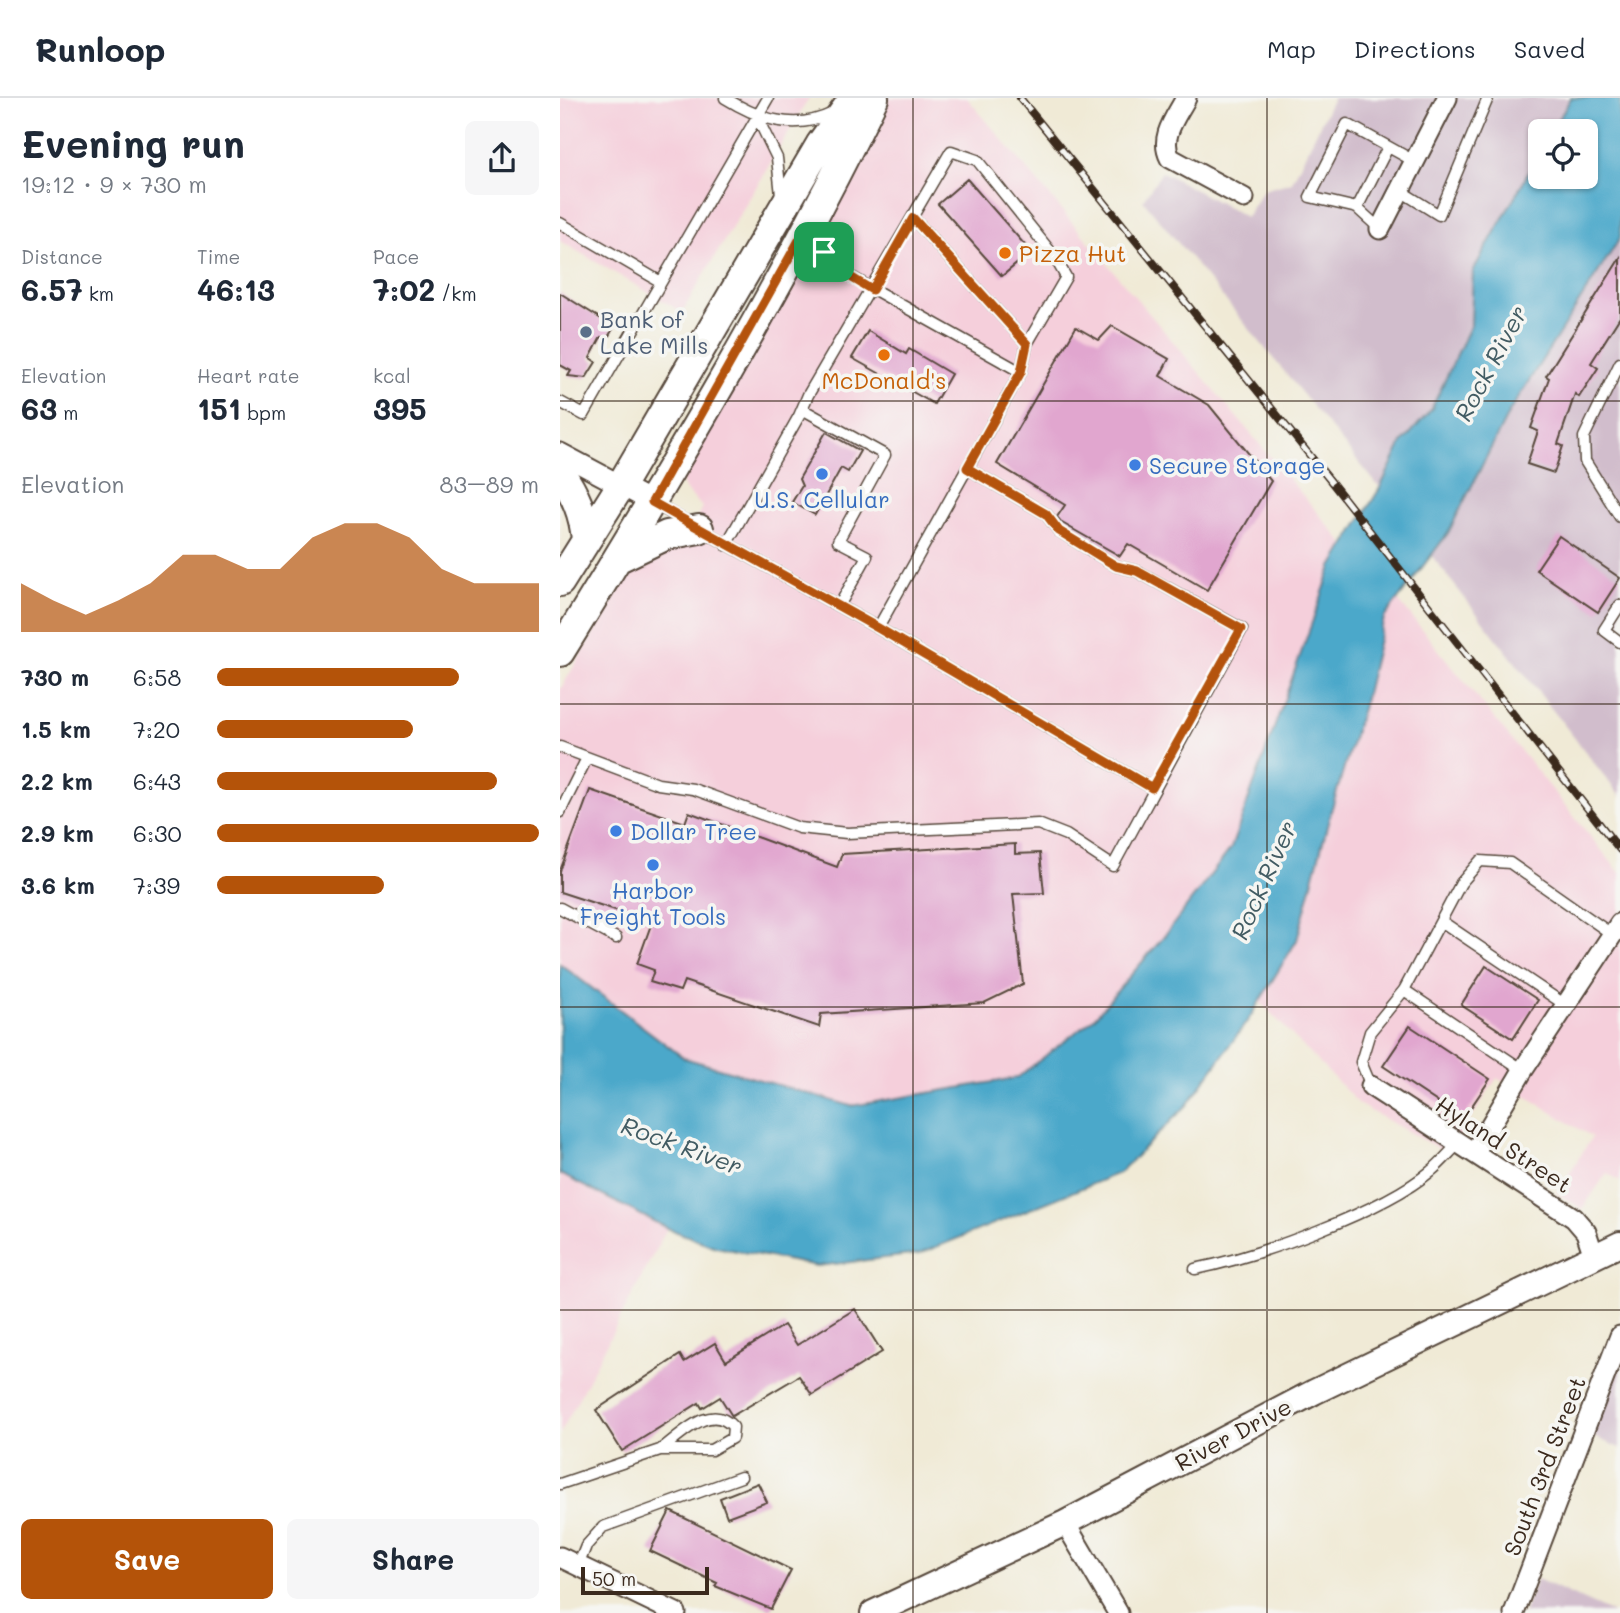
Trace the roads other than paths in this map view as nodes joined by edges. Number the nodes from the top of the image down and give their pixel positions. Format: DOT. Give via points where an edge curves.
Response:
graph roads {
  1 [pos="725,98"];
  2 [pos="768,98"];
  3 [pos="1186,98"];
  4 [pos="1447,98"];
  5 [pos="1488,98"];
  6 [pos="859,100"];
  7 [pos="757,117"];
  8 [pos="1388,147"];
  9 [pos="1414,161"];
  10 [pos="1399,190"];
  11 [pos="1244,198"];
  12 [pos="1357,208"];
  13 [pos="778,217"];
  14 [pos="913,218"];
  15 [pos="560,223"];
  16 [pos="807,226"];
  17 [pos="1380,229"];
  18 [pos="661,282"];
  19 [pos="872,290"];
  20 [pos="1027,344"];
  21 [pos="1620,363"];
  22 [pos="1021,372"];
  23 [pos="560,402"];
  24 [pos="802,409"];
  25 [pos="560,453"];
  26 [pos="967,468"];
  27 [pos="560,472"];
  28 [pos="621,485"];
  29 [pos="652,502"];
  30 [pos="1620,517"];
  31 [pos="699,529"];
  32 [pos="586,540"];
  33 [pos="726,545"];
  34 [pos="617,559"];
  35 [pos="560,582"];
  36 [pos="1620,605"];
  37 [pos="839,606"];
  38 [pos="878,628"];
  39 [pos="1620,642"];
  40 [pos="560,652"];
  41 [pos="560,747"];
  42 [pos="587,758"];
  43 [pos="1152,788"];
  44 [pos="560,812"];
  45 [pos="560,908"];
  46 [pos="1441,921"];
  47 [pos="1616,929"];
  48 [pos="616,938"];
  49 [pos="1404,990"];
  50 [pos="1567,1006"];
  51 [pos="1523,1070"];
  52 [pos="1371,1086"];
  53 [pos="1466,1149"];
  54 [pos="1620,1244"];
  55 [pos="1594,1256"];
  56 [pos="1195,1269"];
  57 [pos="1620,1336"];
  58 [pos="660,1450"];
  59 [pos="741,1477"];
  60 [pos="560,1484"];
  61 [pos="1065,1523"];
  62 [pos="569,1562"];
  63 [pos="676,1613"];
  64 [pos="873,1613"];
  65 [pos="1118,1613"];
  66 [pos="1514,1613"];
  1 -- 7 [label="lane"];
  2 -- 7 [label="lane"];
  3 -- 11 [label="street" via="1166,135 1170,159"];
  4 -- 9 [label="street"];
  5 -- 10 [label="lane" via="1440,215"];
  6 -- 7 [label="lane" via="812,119"];
  6 -- 13 [label="main road" via="820,145"];
  6 -- 16 [label="main road"];
  7 -- 13 [label="lane" via="780,170"];
  7 -- 18 [label="lane"];
  8 -- 9 [label="lane"];
  8 -- 12 [label="lane"];
  8 -- 12 [label="lane" via="1347,124 1310,197"];
  9 -- 10 [label="street"];
  10 -- 17 [label="street"];
  12 -- 17 [label="lane"];
  13 -- 28 [label="main road"];
  14 -- 19 [label="lane"];
  14 -- 20 [label="lane"];
  14 -- 20 [label="lane" via="951,150 977,160 1066,277"];
  15 -- 18 [label="lane"];
  16 -- 19 [label="lane" via="839,270"];
  16 -- 29 [label="main road"];
  18 -- 23 [label="lane" via="584,415"];
  19 -- 22 [label="lane"];
  19 -- 24 [label="lane"];
  20 -- 22 [label="lane"];
  21 -- 30 [label="lane" via="1584,437 1585,461"];
  22 -- 26 [label="lane"];
  24 -- 33 [label="lane"];
  24 -- 37 [label="lane" via="885,455 838,541 867,556"];
  25 -- 28 [label="street"];
  26 -- 38 [label="lane"];
  26 -- 43 [label="lane" via="1046,514 1059,531 1116,566 1137,571 1241,629"];
  27 -- 32 [label="main road" via="584,519"];
  28 -- 29 [label="street"];
  28 -- 32 [label="main road"];
  29 -- 31 [label="lane"];
  29 -- 34 [label="main road"];
  31 -- 33 [label="lane"];
  31 -- 34 [label="main road" via="667,535"];
  32 -- 35 [label="main road"];
  33 -- 37 [label="lane"];
  34 -- 40 [label="main road"];
  36 -- 39 [label="lane" via="1604,630"];
  37 -- 38 [label="lane"];
  38 -- 43 [label="lane"];
  41 -- 42 [label="lane"];
  42 -- 43 [label="lane" via="659,784 693,789 799,828 847,833 1038,824 1066,835 1113,866"];
  42 -- 44 [label="lane"];
  45 -- 48 [label="lane"];
  46 -- 47 [label="lane" via="1461,883 1480,861 1510,863"];
  46 -- 49 [label="lane"];
  46 -- 50 [label="lane"];
  47 -- 50 [label="street"];
  49 -- 51 [label="lane"];
  49 -- 52 [label="lane" via="1370,1032 1361,1062"];
  50 -- 51 [label="street"];
  51 -- 53 [label="street"];
  52 -- 53 [label="street, Hyland Street"];
  53 -- 55 [label="street, Hyland Street" via="1574,1219 1586,1231"];
  53 -- 56 [label="lane" via="1391,1197 1230,1262"];
  54 -- 55 [label="street, River Drive"];
  55 -- 61 [label="street, River Drive" via="1314,1392"];
  57 -- 66 [label="street, South 3rd Street"];
  58 -- 58 [label="lane" via="703,1419 725,1418 733,1427 732,1438 711,1450"];
  58 -- 60 [label="lane"];
  59 -- 62 [label="lane" via="603,1527"];
  61 -- 64 [label="street, River Drive"];
  61 -- 65 [label="street"];
  62 -- 63 [label="street"];
}
